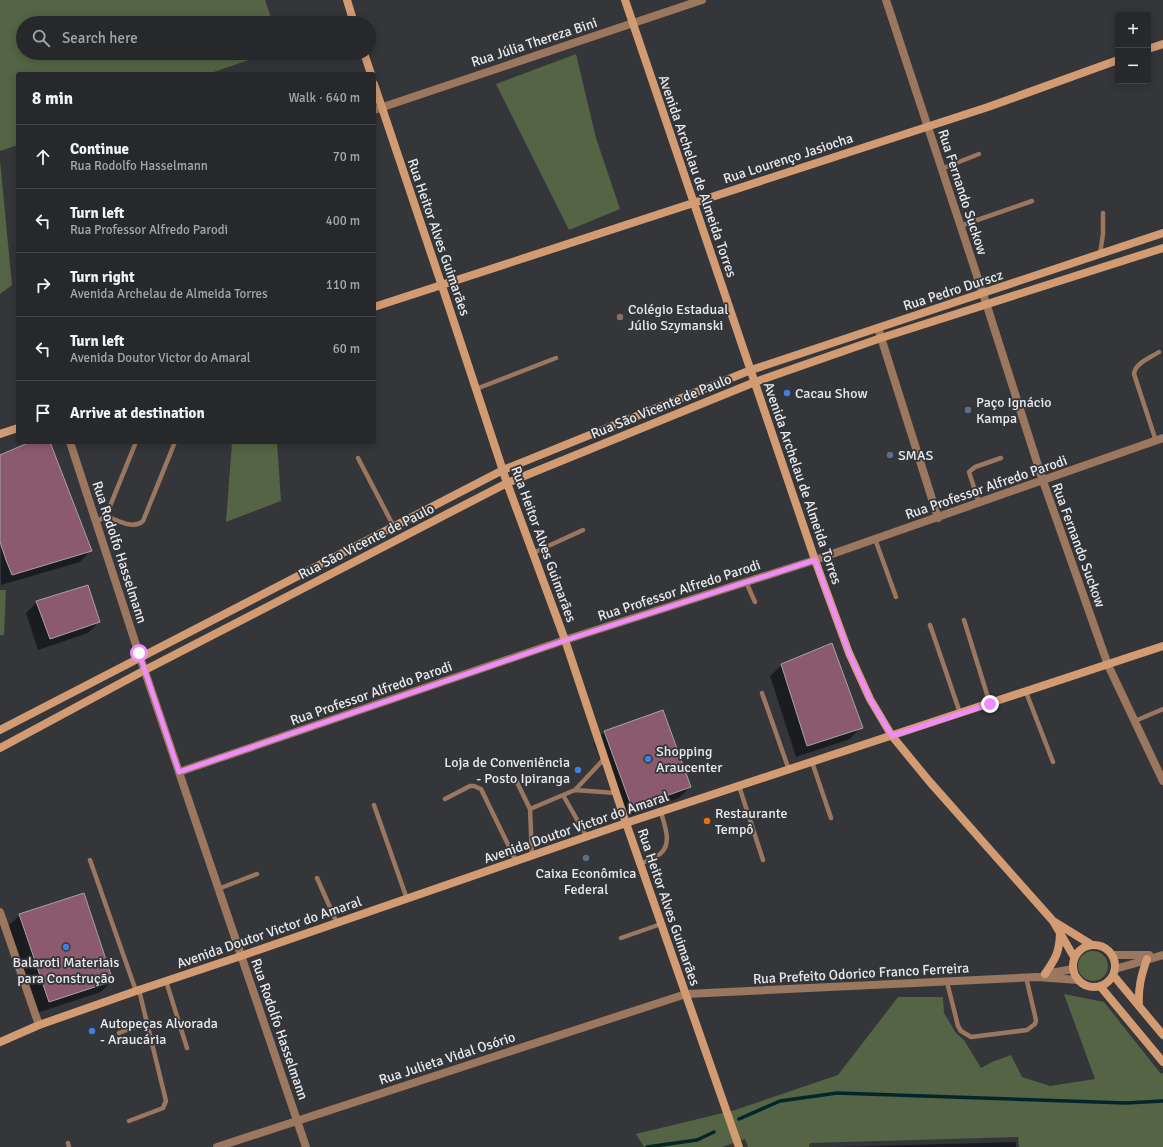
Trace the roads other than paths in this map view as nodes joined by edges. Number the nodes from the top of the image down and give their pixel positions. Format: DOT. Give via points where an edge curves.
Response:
graph roads {
  1 [pos="347,0"];
  2 [pos="625,0"];
  3 [pos="702,0"];
  4 [pos="886,0"];
  5 [pos="352,16"];
  6 [pos="633,23"];
  7 [pos="1163,44"];
  8 [pos="1151,48"];
  9 [pos="366,60"];
  10 [pos="1115,61"];
  11 [pos="370,72"];
  12 [pos="376,96"];
  13 [pos="378,108"];
  14 [pos="927,127"];
  15 [pos="979,154"];
  16 [pos="941,169"];
  17 [pos="1032,201"];
  18 [pos="693,202"];
  19 [pos="1103,213"];
  20 [pos="960,226"];
  21 [pos="1163,233"];
  22 [pos="1163,248"];
  23 [pos="1100,254"];
  24 [pos="442,284"];
  25 [pos="983,294"];
  26 [pos="376,306"];
  27 [pos="987,306"];
  28 [pos="878,328"];
  29 [pos="881,338"];
  30 [pos="1159,352"];
  31 [pos="556,358"];
  32 [pos="751,370"];
  33 [pos="755,382"];
  34 [pos="476,389"];
  35 [pos="16,429"];
  36 [pos="0,434"];
  37 [pos="1159,439"];
  38 [pos="71,444"];
  39 [pos="135,444"];
  40 [pos="174,444"];
  41 [pos="358,458"];
  42 [pos="1001,458"];
  43 [pos="503,470"];
  44 [pos="1043,481"];
  45 [pos="507,483"];
  46 [pos="979,503"];
  47 [pos="106,516"];
  48 [pos="938,518"];
  49 [pos="96,522"];
  50 [pos="394,526"];
  51 [pos="583,530"];
  52 [pos="875,539"];
  53 [pos="533,553"];
  54 [pos="815,560"];
  55 [pos="746,582"];
  56 [pos="896,597"];
  57 [pos="755,602"];
  58 [pos="964,620"];
  59 [pos="930,625"];
  60 [pos="566,640"];
  61 [pos="1163,646"];
  62 [pos="140,657"];
  63 [pos="1108,665"];
  64 [pos="145,670"];
  65 [pos="1026,692"];
  66 [pos="762,693"];
  67 [pos="990,704"];
  68 [pos="1163,710"];
  69 [pos="960,713"];
  70 [pos="1135,721"];
  71 [pos="0,730"];
  72 [pos="892,736"];
  73 [pos="0,748"];
  74 [pos="604,759"];
  75 [pos="812,762"];
  76 [pos="1053,762"];
  77 [pos="789,770"];
  78 [pos="179,772"];
  79 [pos="516,778"];
  80 [pos="1163,781"];
  81 [pos="739,786"];
  82 [pos="575,790"];
  83 [pos="616,793"];
  84 [pos="563,795"];
  85 [pos="445,799"];
  86 [pos="374,805"];
  87 [pos="530,809"];
  88 [pos="661,812"];
  89 [pos="831,818"];
  90 [pos="626,824"];
  91 [pos="587,837"];
  92 [pos="532,856"];
  93 [pos="90,860"];
  94 [pos="763,860"];
  95 [pos="516,861"];
  96 [pos="640,864"];
  97 [pos="257,874"];
  98 [pos="317,878"];
  99 [pos="218,889"];
  100 [pos="407,899"];
  101 [pos="0,912"];
  102 [pos="1053,921"];
  103 [pos="337,923"];
  104 [pos="661,924"];
  105 [pos="1060,933"];
  106 [pos="621,938"];
  107 [pos="1092,945"];
  108 [pos="1112,955"];
  109 [pos="1161,955"];
  110 [pos="241,956"];
  111 [pos="1074,958"];
  112 [pos="1147,959"];
  113 [pos="1073,969"];
  114 [pos="1114,972"];
  115 [pos="1041,976"];
  116 [pos="1026,977"];
  117 [pos="1078,980"];
  118 [pos="166,981"];
  119 [pos="947,982"];
  120 [pos="1100,986"];
  121 [pos="138,990"];
  122 [pos="686,994"];
  123 [pos="1139,1006"];
  124 [pos="147,1022"];
  125 [pos="39,1025"];
  126 [pos="119,1033"];
  127 [pos="1163,1035"];
  128 [pos="0,1042"];
  129 [pos="187,1048"];
  130 [pos="1163,1062"];
  131 [pos="129,1121"];
  132 [pos="297,1121"];
  133 [pos="217,1147"];
  134 [pos="306,1147"];
  135 [pos="739,1147"];
  1 -- 5 [label="main road"];
  2 -- 6 [label="main road, Avenida Archelau de Almeida Torres"];
  3 -- 6 [label="street, Rua Júlia Thereza Bini"];
  4 -- 14 [label="street, Rua Fernando Suckow"];
  6 -- 13 [label="street, Rua Júlia Thereza Bini"];
  6 -- 18 [label="main road, Avenida Archelau de Almeida Torres"];
  7 -- 8 [label="main road"];
  9 -- 11 [label="main road"];
  10 -- 14 [label="main road, Rua Lourenço Jasiocha" via="988,108"];
  12 -- 13 [label="main road, Rua Heitor Alves Guimarães"];
  13 -- 24 [label="main road, Rua Heitor Alves Guimarães"];
  14 -- 16 [label="street, Rua Fernando Suckow"];
  14 -- 18 [label="main road, Rua Lourenço Jasiocha"];
  15 -- 16 [label="lane"];
  16 -- 20 [label="street, Rua Fernando Suckow"];
  17 -- 20 [label="lane"];
  18 -- 24 [label="main road, Rua Lourenço Jasiocha"];
  18 -- 32 [label="main road, Avenida Archelau de Almeida Torres"];
  19 -- 23 [label="lane"];
  20 -- 25 [label="street, Rua Fernando Suckow"];
  21 -- 23 [label="main road, Rua Pedro Durscz"];
  22 -- 27 [label="main road, Rua Pedro Durscz"];
  23 -- 25 [label="main road, Rua Pedro Durscz"];
  24 -- 26 [label="main road, Rua Lourenço Jasiocha"];
  24 -- 34 [label="main road, Rua Heitor Alves Guimarães"];
  25 -- 27 [label="street, Rua Fernando Suckow"];
  25 -- 28 [label="main road, Rua Pedro Durscz"];
  27 -- 29 [label="main road, Rua Pedro Durscz"];
  27 -- 44 [label="street, Rua Fernando Suckow"];
  28 -- 29 [label="street"];
  28 -- 32 [label="main road, Rua Pedro Durscz"];
  29 -- 33 [label="main road, Rua Pedro Durscz"];
  29 -- 48 [label="street"];
  30 -- 37 [label="lane" via="1139,365 1134,374"];
  31 -- 34 [label="lane"];
  32 -- 33 [label="main road, Avenida Archelau de Almeida Torres"];
  32 -- 43 [label="main road, Rua São Vicente de Paulo"];
  33 -- 45 [label="main road, Rua São Vicente de Paulo"];
  33 -- 54 [label="main road, Avenida Archelau de Almeida Torres"];
  34 -- 43 [label="main road, Rua Heitor Alves Guimarães"];
  35 -- 36 [label="main road"];
  37 -- 44 [label="street, Rua Professor Alfredo Parodi"];
  38 -- 49 [label="street, Rua Rodolfo Hasselmann"];
  39 -- 47 [label="lane"];
  40 -- 47 [label="lane" via="143,521 139,525 131,525"];
  41 -- 50 [label="lane"];
  42 -- 46 [label="lane" via="975,467 969,472"];
  43 -- 45 [label="main road, Rua Heitor Alves Guimarães"];
  43 -- 50 [label="main road, Rua São Vicente de Paulo"];
  44 -- 46 [label="street, Rua Professor Alfredo Parodi"];
  44 -- 63 [label="street, Rua Fernando Suckow"];
  45 -- 53 [label="main road, Rua Heitor Alves Guimarães"];
  45 -- 64 [label="main road, Rua São Vicente de Paulo"];
  46 -- 48 [label="street, Rua Professor Alfredo Parodi"];
  47 -- 49 [label="lane"];
  48 -- 52 [label="street, Rua Professor Alfredo Parodi"];
  49 -- 62 [label="street, Rua Rodolfo Hasselmann"];
  50 -- 62 [label="main road, Rua São Vicente de Paulo"];
  51 -- 53 [label="lane"];
  52 -- 54 [label="street, Rua Professor Alfredo Parodi"];
  52 -- 56 [label="lane"];
  53 -- 60 [label="main road, Rua Heitor Alves Guimarães"];
  54 -- 55 [label="street, Rua Professor Alfredo Parodi"];
  54 -- 72 [label="main road, Avenida Archelau de Almeida Torres" via="849,653 870,699"];
  55 -- 57 [label="lane"];
  55 -- 60 [label="street, Rua Professor Alfredo Parodi"];
  58 -- 67 [label="lane"];
  59 -- 69 [label="lane"];
  60 -- 74 [label="main road, Rua Heitor Alves Guimarães"];
  60 -- 78 [label="street, Rua Professor Alfredo Parodi"];
  61 -- 63 [label="main road, Avenida Doutor Victor do Amaral"];
  62 -- 64 [label="street, Rua Rodolfo Hasselmann"];
  62 -- 71 [label="main road, Rua São Vicente de Paulo"];
  63 -- 65 [label="main road, Avenida Doutor Victor do Amaral"];
  63 -- 70 [label="street, Rua Fernando Suckow"];
  64 -- 73 [label="main road, Rua São Vicente de Paulo"];
  64 -- 78 [label="street, Rua Rodolfo Hasselmann"];
  65 -- 67 [label="main road, Avenida Doutor Victor do Amaral"];
  65 -- 76 [label="lane"];
  66 -- 77 [label="lane"];
  67 -- 69 [label="main road, Avenida Doutor Victor do Amaral"];
  68 -- 70 [label="lane"];
  69 -- 72 [label="main road, Avenida Doutor Victor do Amaral"];
  70 -- 80 [label="street, Rua Fernando Suckow"];
  72 -- 75 [label="main road, Avenida Doutor Victor do Amaral"];
  72 -- 102 [label="main road, Avenida Archelau de Almeida Torres"];
  74 -- 82 [label="lane"];
  74 -- 83 [label="main road, Rua Heitor Alves Guimarães"];
  75 -- 77 [label="main road, Avenida Doutor Victor do Amaral"];
  75 -- 89 [label="lane"];
  77 -- 81 [label="main road, Avenida Doutor Victor do Amaral"];
  78 -- 99 [label="street, Rua Rodolfo Hasselmann"];
  79 -- 87 [label="lane"];
  81 -- 88 [label="main road, Avenida Doutor Victor do Amaral"];
  81 -- 94 [label="lane"];
  82 -- 83 [label="lane"];
  82 -- 84 [label="lane"];
  83 -- 90 [label="main road, Rua Heitor Alves Guimarães"];
  84 -- 87 [label="lane"];
  84 -- 91 [label="lane"];
  85 -- 95 [label="lane" via="470,786 481,789"];
  86 -- 100 [label="lane"];
  87 -- 92 [label="lane"];
  88 -- 90 [label="main road, Avenida Doutor Victor do Amaral"];
  88 -- 96 [label="lane" via="667,835 666,845 661,853"];
  90 -- 91 [label="main road, Avenida Doutor Victor do Amaral"];
  90 -- 96 [label="main road, Rua Heitor Alves Guimarães"];
  91 -- 92 [label="main road, Avenida Doutor Victor do Amaral"];
  92 -- 95 [label="main road, Avenida Doutor Victor do Amaral"];
  93 -- 121 [label="lane"];
  95 -- 100 [label="main road, Avenida Doutor Victor do Amaral"];
  96 -- 104 [label="main road, Rua Heitor Alves Guimarães"];
  97 -- 99 [label="lane"];
  98 -- 103 [label="lane"];
  99 -- 110 [label="street, Rua Rodolfo Hasselmann"];
  100 -- 103 [label="main road, Avenida Doutor Victor do Amaral"];
  101 -- 125 [label="street"];
  102 -- 105 [label="main road, Avenida Archelau de Almeida Torres"];
  102 -- 107 [label="main road, Avenida Archelau de Almeida Torres"];
  103 -- 110 [label="main road, Avenida Doutor Victor do Amaral"];
  104 -- 106 [label="lane"];
  104 -- 122 [label="main road, Rua Heitor Alves Guimarães"];
  105 -- 111 [label="main road, Avenida Archelau de Almeida Torres"];
  105 -- 115 [label="main road" via="1059,948 1054,960"];
  107 -- 108 [label="main road" via="1107,949"];
  107 -- 111 [label="main road" via="1079,951"];
  108 -- 109 [label="street"];
  108 -- 114 [label="main road"];
  109 -- 112 [label="street"];
  110 -- 118 [label="main road, Avenida Doutor Victor do Amaral"];
  110 -- 132 [label="street, Rua Rodolfo Hasselmann"];
  111 -- 113 [label="main road"];
  112 -- 114 [label="street"];
  112 -- 123 [label="main road" via="1138,989"];
  113 -- 115 [label="street, Rua Prefeito Odorico Franco Ferreira"];
  113 -- 117 [label="main road"];
  114 -- 120 [label="main road" via="1105,984"];
  114 -- 123 [label="main road"];
  115 -- 116 [label="street, Rua Prefeito Odorico Franco Ferreira"];
  115 -- 117 [label="street, Rua Prefeito Odorico Franco Ferreira"];
  116 -- 119 [label="street, Rua Prefeito Odorico Franco Ferreira"];
  116 -- 119 [label="lane" via="1035,1024 1027,1030 971,1037 958,1026"];
  117 -- 120 [label="main road" via="1084,985"];
  118 -- 121 [label="main road, Avenida Doutor Victor do Amaral"];
  118 -- 129 [label="lane"];
  119 -- 122 [label="street, Rua Prefeito Odorico Franco Ferreira"];
  120 -- 130 [label="main road"];
  121 -- 124 [label="lane"];
  121 -- 125 [label="main road, Avenida Doutor Victor do Amaral"];
  122 -- 132 [label="street, Rua Julieta Vidal Osório"];
  122 -- 135 [label="main road, Rua Heitor Alves Guimarães"];
  123 -- 127 [label="main road"];
  124 -- 126 [label="lane"];
  124 -- 131 [label="lane" via="166,1101 163,1108"];
  125 -- 128 [label="main road, Avenida Doutor Victor do Amaral"];
  132 -- 133 [label="street, Rua Julieta Vidal Osório"];
  132 -- 134 [label="street, Rua Rodolfo Hasselmann"];
}
